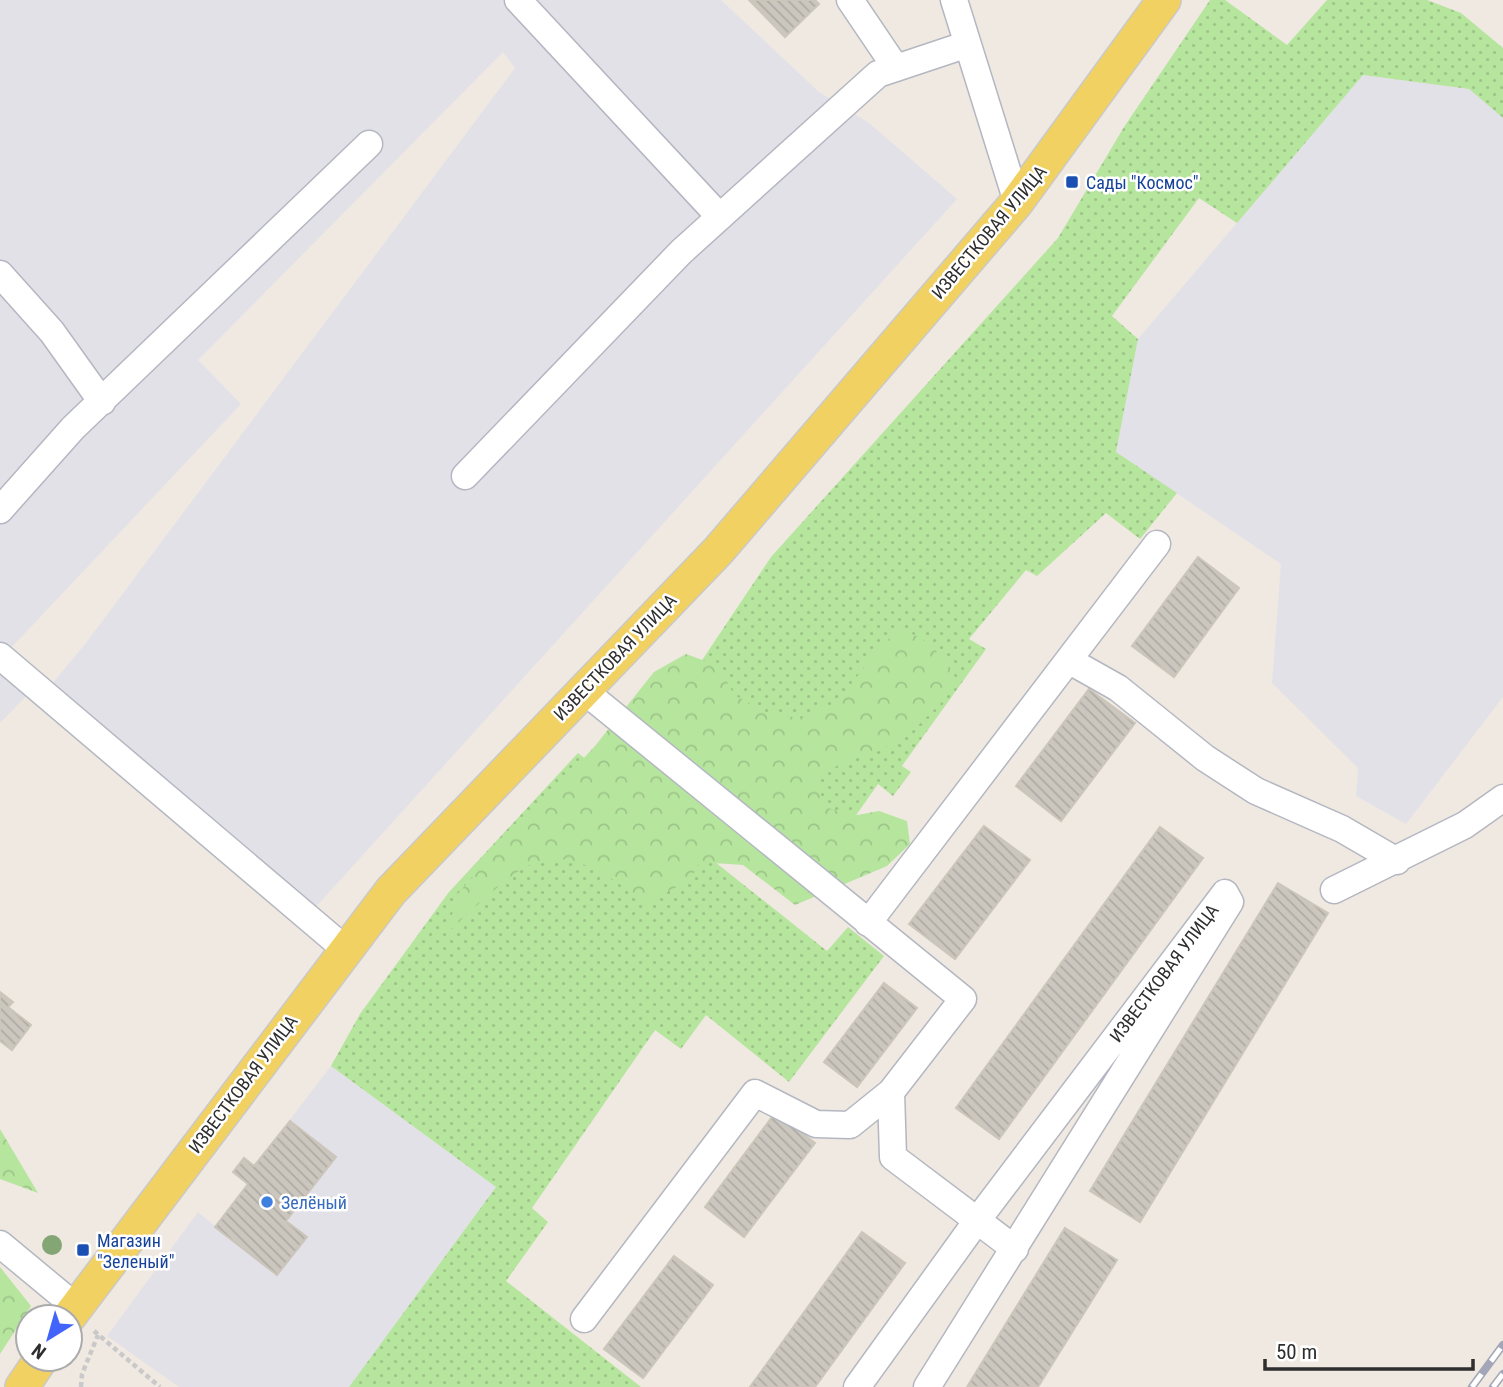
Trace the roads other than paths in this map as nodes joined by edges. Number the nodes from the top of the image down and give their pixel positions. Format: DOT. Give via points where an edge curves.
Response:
graph roads {
  1 [pos="518,0"];
  2 [pos="850,0"];
  3 [pos="954,0"];
  4 [pos="1164,0"];
  5 [pos="965,45"];
  6 [pos="896,68"];
  7 [pos="369,144"];
  8 [pos="1017,202"];
  9 [pos="720,217"];
  10 [pos="0,274"];
  11 [pos="102,402"];
  12 [pos="465,476"];
  13 [pos="0,510"];
  14 [pos="1157,544"];
  15 [pos="0,656"];
  16 [pos="1070,661"];
  17 [pos="583,690"];
  18 [pos="1503,799"];
  19 [pos="1397,861"];
  20 [pos="1334,890"];
  21 [pos="868,923"];
  22 [pos="345,949"];
  23 [pos="891,1092"];
  24 [pos="976,1222"];
  25 [pos="0,1244"];
  26 [pos="1015,1249"];
  27 [pos="63,1303"];
  28 [pos="84,1306"];
  29 [pos="584,1319"];
  30 [pos="857,1387"];
  31 [pos="927,1387"];
  1 -- 9 [label="street"];
  2 -- 6 [label="street"];
  3 -- 5 [label="street"];
  4 -- 8 [label="main road, ИЗВЕСТКОВАЯ УЛИЦА"];
  5 -- 6 [label="street"];
  5 -- 8 [label="street"];
  6 -- 9 [label="street" via="877,74"];
  7 -- 11 [label="street"];
  8 -- 17 [label="main road, ИЗВЕСТКОВАЯ УЛИЦА" via="718,551"];
  9 -- 12 [label="street"];
  10 -- 11 [label="street" via="52,332"];
  11 -- 13 [label="street"];
  14 -- 16 [label="street"];
  15 -- 22 [label="street"];
  16 -- 19 [label="street" via="1118,688 1205,758 1256,791 1342,829"];
  16 -- 21 [label="street"];
  17 -- 21 [label="street"];
  17 -- 22 [label="main road, ИЗВЕСТКОВАЯ УЛИЦА" via="391,891"];
  18 -- 19 [label="street"];
  19 -- 20 [label="street"];
  21 -- 23 [label="street" via="963,999"];
  22 -- 28 [label="main road, ИЗВЕСТКОВАЯ УЛИЦА"];
  23 -- 24 [label="street" via="893,1157"];
  23 -- 29 [label="street" via="850,1125 816,1124 755,1093"];
  24 -- 26 [label="street"];
  24 -- 26 [label="street, ИЗВЕСТКОВАЯ УЛИЦА" via="1225,893 1230,901"];
  24 -- 30 [label="street, ИЗВЕСТКОВАЯ УЛИЦА"];
  25 -- 27 [label="street"];
  26 -- 31 [label="street, ИЗВЕСТКОВАЯ УЛИЦА"];
}
